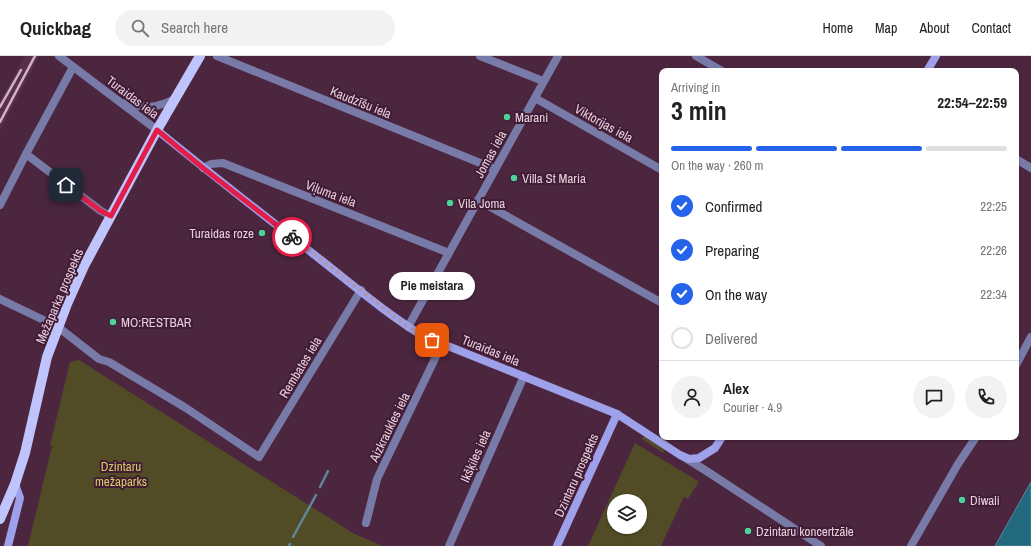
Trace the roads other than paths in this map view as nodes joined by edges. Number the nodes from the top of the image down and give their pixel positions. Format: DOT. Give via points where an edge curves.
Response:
graph roads {
  1 [pos="59,56"];
  2 [pos="200,56"];
  3 [pos="218,56"];
  4 [pos="480,56"];
  5 [pos="558,56"];
  6 [pos="696,56"];
  7 [pos="934,56"];
  8 [pos="73,67"];
  9 [pos="717,68"];
  10 [pos="928,68"];
  11 [pos="544,81"];
  12 [pos="535,98"];
  13 [pos="175,99"];
  14 [pos="120,102"];
  15 [pos="157,130"];
  16 [pos="26,154"];
  17 [pos="1019,161"];
  18 [pos="203,168"];
  19 [pos="659,168"];
  20 [pos="1031,168"];
  21 [pos="495,169"];
  22 [pos="478,200"];
  23 [pos="0,205"];
  24 [pos="111,216"];
  25 [pos="449,253"];
  26 [pos="360,290"];
  27 [pos="0,299"];
  28 [pos="659,301"];
  29 [pos="58,327"];
  30 [pos="408,327"];
  31 [pos="1031,337"];
  32 [pos="442,344"];
  33 [pos="1019,359"];
  34 [pos="524,376"];
  35 [pos="617,414"];
  36 [pos="720,440"];
  37 [pos="974,440"];
  38 [pos="680,455"];
  39 [pos="15,484"];
  40 [pos="0,519"];
  41 [pos="366,523"];
  42 [pos="8,546"];
  43 [pos="449,546"];
  44 [pos="557,546"];
  45 [pos="821,546"];
  46 [pos="911,546"];
  1 -- 8 [label="street, Turaidas iela"];
  2 -- 13 [label="main road, Mežaparka prospekts"];
  3 -- 21 [label="street, Kaudzīšu iela"];
  4 -- 11 [label="street"];
  5 -- 11 [label="street, Jomas iela"];
  6 -- 9 [label="street"];
  7 -- 10 [label="street"];
  8 -- 14 [label="street, Turaidas iela"];
  8 -- 16 [label="street"];
  11 -- 12 [label="street, Jomas iela"];
  12 -- 19 [label="street, Viktorijas iela"];
  12 -- 21 [label="street, Jomas iela"];
  13 -- 14 [label="street" via="147,108"];
  13 -- 15 [label="main road, Mežaparka prospekts"];
  14 -- 15 [label="street, Turaidas iela"];
  15 -- 18 [label="street, Turaidas iela"];
  15 -- 24 [label="main road, Mežaparka prospekts"];
  16 -- 23 [label="street"];
  16 -- 24 [label="street"];
  17 -- 20 [label="street"];
  18 -- 25 [label="street, Viļuma iela" via="223,163"];
  18 -- 26 [label="street, Turaidas iela"];
  21 -- 22 [label="street, Jomas iela"];
  22 -- 25 [label="street, Jomas iela"];
  22 -- 28 [label="street"];
  24 -- 29 [label="main road, Mežaparka prospekts" via="84,266"];
  25 -- 30 [label="street, Jomas iela"];
  26 -- 29 [label="street, Rembates iela" via="259,457 186,408 109,362 99,359"];
  26 -- 30 [label="street, Turaidas iela"];
  27 -- 29 [label="street"];
  29 -- 39 [label="main road, Mežaparka prospekts" via="47,357 25,453"];
  30 -- 32 [label="street, Turaidas iela"];
  31 -- 33 [label="street"];
  32 -- 34 [label="street, Turaidas iela"];
  32 -- 41 [label="street, Aizkraukles iela" via="377,479"];
  34 -- 35 [label="street, Turaidas iela"];
  34 -- 43 [label="street, Ikšķiles iela"];
  35 -- 38 [label="street, Turaidas iela"];
  35 -- 44 [label="street, Dzintaru prospekts"];
  36 -- 38 [label="street" via="715,448 699,458 689,459"];
  37 -- 46 [label="street"];
  38 -- 45 [label="street, Turaidas iela"];
  39 -- 40 [label="main road, Mežaparka prospekts"];
  39 -- 42 [label="street, Mežaparka prospekts" via="20,498"];
}
